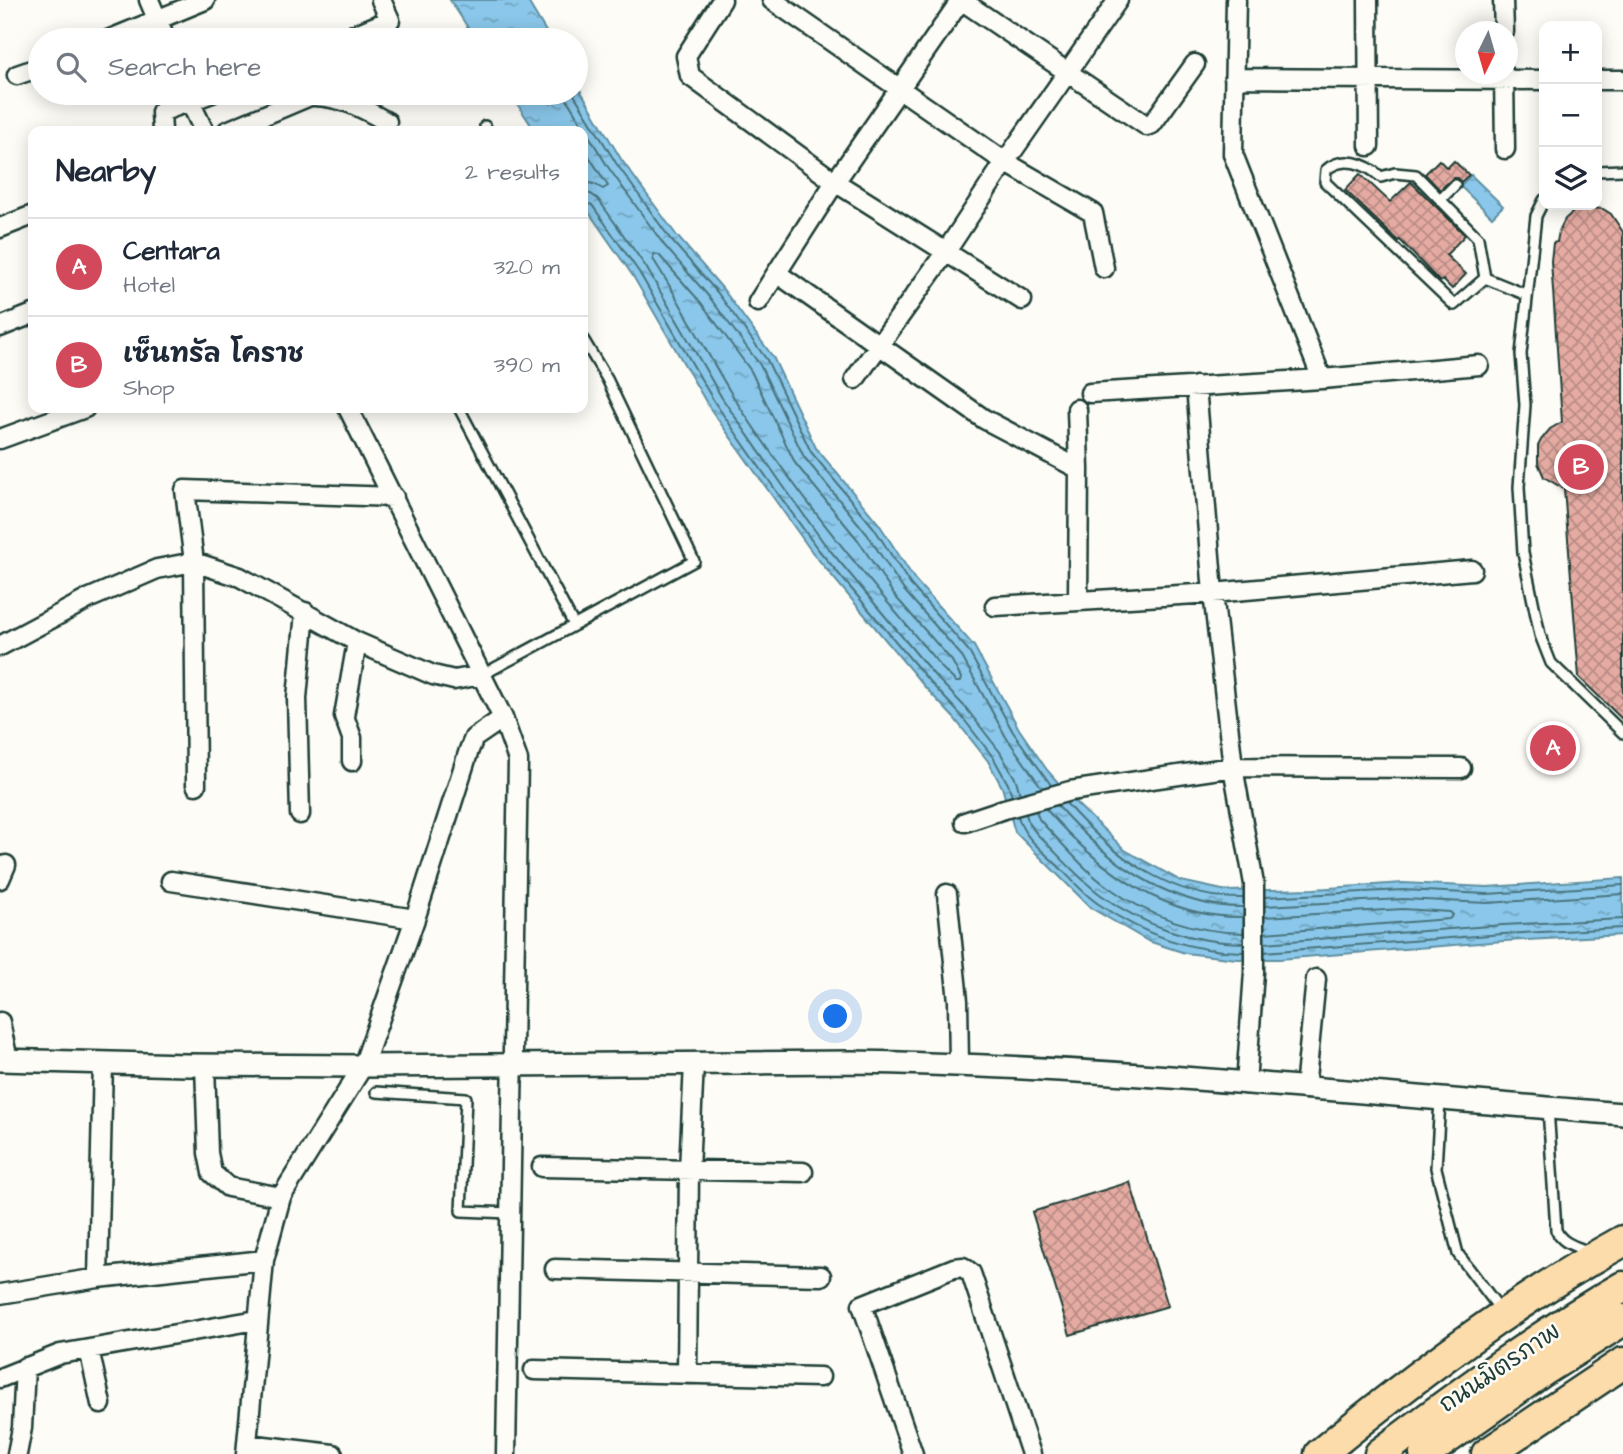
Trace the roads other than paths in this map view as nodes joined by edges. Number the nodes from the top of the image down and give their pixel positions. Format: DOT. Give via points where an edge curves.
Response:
graph roads {
  1 [pos="149,0"];
  2 [pos="205,0"];
  3 [pos="382,0"];
  4 [pos="722,0"];
  5 [pos="772,0"];
  6 [pos="961,0"];
  7 [pos="1118,0"];
  8 [pos="1236,0"];
  9 [pos="1368,0"];
  10 [pos="1503,0"];
  11 [pos="158,21"];
  12 [pos="1504,21"];
  13 [pos="140,28"];
  14 [pos="161,28"];
  15 [pos="370,28"];
  16 [pos="1195,64"];
  17 [pos="28,71"];
  18 [pos="1066,73"];
  19 [pos="17,75"];
  20 [pos="1234,78"];
  21 [pos="1455,78"];
  22 [pos="1518,78"];
  23 [pos="1368,79"];
  24 [pos="1539,80"];
  25 [pos="1602,80"];
  26 [pos="1623,80"];
  27 [pos="1504,84"];
  28 [pos="898,88"];
  29 [pos="174,105"];
  30 [pos="192,105"];
  31 [pos="289,105"];
  32 [pos="352,105"];
  33 [pos="387,121"];
  34 [pos="162,126"];
  35 [pos="202,126"];
  36 [pos="239,126"];
  37 [pos="1369,146"];
  38 [pos="1505,149"];
  39 [pos="1005,162"];
  40 [pos="1623,170"];
  41 [pos="1602,172"];
  42 [pos="835,182"];
  43 [pos="1455,185"];
  44 [pos="1441,200"];
  45 [pos="1539,210"];
  46 [pos="28,217"];
  47 [pos="0,228"];
  48 [pos="945,253"];
  49 [pos="1104,268"];
  50 [pos="778,274"];
  51 [pos="1485,278"];
  52 [pos="1527,295"];
  53 [pos="1022,300"];
  54 [pos="758,302"];
  55 [pos="28,316"];
  56 [pos="0,327"];
  57 [pos="880,346"];
  58 [pos="588,347"];
  59 [pos="1479,365"];
  60 [pos="855,379"];
  61 [pos="1322,379"];
  62 [pos="1196,386"];
  63 [pos="1090,393"];
  64 [pos="1077,409"];
  65 [pos="71,413"];
  66 [pos="351,413"];
  67 [pos="462,413"];
  68 [pos="0,439"];
  69 [pos="1080,469"];
  70 [pos="394,496"];
  71 [pos="194,562"];
  72 [pos="1472,570"];
  73 [pos="1213,593"];
  74 [pos="1078,600"];
  75 [pos="995,606"];
  76 [pos="305,612"];
  77 [pos="574,625"];
  78 [pos="357,642"];
  79 [pos="0,646"];
  80 [pos="482,675"];
  81 [pos="503,718"];
  82 [pos="1623,733"];
  83 [pos="352,761"];
  84 [pos="1233,767"];
  85 [pos="1461,768"];
  86 [pos="196,785"];
  87 [pos="300,814"];
  88 [pos="965,822"];
  89 [pos="171,881"];
  90 [pos="947,894"];
  91 [pos="415,919"];
  92 [pos="1316,979"];
  93 [pos="0,1022"];
  94 [pos="4,1060"];
  95 [pos="103,1062"];
  96 [pos="513,1063"];
  97 [pos="694,1063"];
  98 [pos="959,1063"];
  99 [pos="205,1065"];
  100 [pos="363,1066"];
  101 [pos="1246,1084"];
  102 [pos="1305,1089"];
  103 [pos="376,1092"];
  104 [pos="1440,1100"];
  105 [pos="1548,1108"];
  106 [pos="1623,1114"];
  107 [pos="542,1167"];
  108 [pos="689,1170"];
  109 [pos="803,1172"];
  110 [pos="281,1197"];
  111 [pos="510,1213"];
  112 [pos="1610,1248"];
  113 [pos="264,1260"];
  114 [pos="555,1269"];
  115 [pos="688,1272"];
  116 [pos="821,1276"];
  117 [pos="98,1278"];
  118 [pos="1623,1287"];
  119 [pos="0,1294"];
  120 [pos="1505,1316"];
  121 [pos="257,1320"];
  122 [pos="1623,1320"];
  123 [pos="89,1349"];
  124 [pos="1623,1363"];
  125 [pos="25,1367"];
  126 [pos="534,1370"];
  127 [pos="687,1374"];
  128 [pos="820,1377"];
  129 [pos="0,1378"];
  130 [pos="101,1404"];
  131 [pos="247,1449"];
  132 [pos="17,1454"];
  133 [pos="333,1454"];
  134 [pos="506,1454"];
  135 [pos="913,1454"];
  136 [pos="1031,1454"];
  137 [pos="1320,1454"];
  138 [pos="1380,1454"];
  139 [pos="1425,1454"];
  140 [pos="1487,1454"];
  1 -- 11 [label="street"];
  2 -- 11 [label="street"];
  3 -- 15 [label="street" via="390,20"];
  4 -- 42 [label="street" via="686,56 690,76"];
  5 -- 28 [label="street"];
  6 -- 18 [label="street"];
  6 -- 28 [label="street"];
  7 -- 18 [label="street"];
  8 -- 20 [label="street"];
  9 -- 23 [label="street"];
  10 -- 12 [label="street"];
  11 -- 13 [label="street"];
  11 -- 14 [label="street"];
  16 -- 18 [label="street" via="1147,126"];
  17 -- 19 [label="street"];
  18 -- 39 [label="street"];
  20 -- 23 [label="street"];
  20 -- 61 [label="street" via="1233,153"];
  21 -- 23 [label="street"];
  22 -- 24 [label="street"];
  23 -- 37 [label="street"];
  25 -- 26 [label="street"];
  27 -- 38 [label="street"];
  28 -- 39 [label="street"];
  28 -- 42 [label="street"];
  29 -- 34 [label="street" via="161,112"];
  30 -- 35 [label="street"];
  31 -- 36 [label="street"];
  32 -- 33 [label="street"];
  39 -- 48 [label="street"];
  39 -- 49 [label="street" via="1093,213"];
  40 -- 41 [label="lane"];
  42 -- 48 [label="street"];
  42 -- 50 [label="street"];
  43 -- 44 [label="lane"];
  44 -- 51 [label="lane" via="1478,238"];
  44 -- 51 [label="lane" via="1416,175 1381,177 1369,166 1350,162 1334,163 1326,170 1325,182 1454,305"];
  45 -- 52 [label="lane"];
  46 -- 47 [label="street"];
  48 -- 53 [label="street"];
  48 -- 57 [label="street"];
  50 -- 54 [label="street"];
  50 -- 57 [label="street"];
  51 -- 52 [label="lane"];
  52 -- 82 [label="lane" via="1521,354 1525,405 1520,487 1523,553 1540,635 1551,663"];
  55 -- 56 [label="street"];
  57 -- 60 [label="street"];
  57 -- 69 [label="street" via="984,419"];
  58 -- 77 [label="lane" via="694,561"];
  59 -- 61 [label="street"];
  61 -- 62 [label="street"];
  62 -- 63 [label="street"];
  62 -- 73 [label="street"];
  64 -- 69 [label="street"];
  65 -- 68 [label="street"];
  66 -- 70 [label="street"];
  67 -- 77 [label="lane"];
  69 -- 74 [label="street"];
  70 -- 71 [label="street" via="185,490"];
  70 -- 80 [label="street"];
  71 -- 76 [label="street" via="240,577"];
  71 -- 79 [label="street" via="157,569 90,598"];
  71 -- 86 [label="street"];
  72 -- 73 [label="street"];
  73 -- 74 [label="street"];
  73 -- 84 [label="street"];
  74 -- 75 [label="street"];
  76 -- 78 [label="street"];
  76 -- 87 [label="street" via="297,698"];
  77 -- 80 [label="lane"];
  78 -- 80 [label="street" via="433,675 454,680"];
  78 -- 83 [label="street" via="344,716 352,738"];
  80 -- 81 [label="street"];
  81 -- 91 [label="street" via="474,738"];
  81 -- 96 [label="street" via="519,760"];
  84 -- 85 [label="street"];
  84 -- 88 [label="street" via="1070,791"];
  84 -- 101 [label="street" via="1254,884 1254,972"];
  89 -- 91 [label="street"];
  90 -- 98 [label="street"];
  91 -- 100 [label="street"];
  92 -- 102 [label="street"];
  93 -- 94 [label="street"];
  94 -- 95 [label="street"];
  95 -- 99 [label="street"];
  95 -- 117 [label="street"];
  96 -- 97 [label="street"];
  96 -- 100 [label="street"];
  96 -- 111 [label="street"];
  97 -- 98 [label="street"];
  97 -- 108 [label="street"];
  98 -- 101 [label="street"];
  99 -- 100 [label="street"];
  99 -- 110 [label="street" via="212,1173 228,1187"];
  100 -- 110 [label="street"];
  101 -- 102 [label="street"];
  102 -- 104 [label="street"];
  103 -- 111 [label="lane" via="467,1098 461,1210"];
  104 -- 105 [label="street"];
  104 -- 120 [label="lane" via="1436,1168 1458,1254"];
  105 -- 106 [label="street"];
  105 -- 112 [label="lane" via="1559,1237 1565,1242"];
  107 -- 108 [label="street"];
  108 -- 109 [label="street"];
  108 -- 115 [label="street"];
  110 -- 113 [label="street"];
  111 -- 134 [label="street"];
  112 -- 120 [label="highway"];
  113 -- 117 [label="street"];
  113 -- 121 [label="street"];
  114 -- 115 [label="street"];
  115 -- 116 [label="street"];
  115 -- 127 [label="street"];
  117 -- 119 [label="street"];
  118 -- 138 [label="highway, ถนนมิตรภาพ" via="1529,1346"];
  120 -- 137 [label="highway" via="1415,1378"];
  121 -- 123 [label="street"];
  121 -- 131 [label="street"];
  122 -- 139 [label="highway, ถนนมิตรภาพ"];
  123 -- 125 [label="street"];
  123 -- 130 [label="street"];
  124 -- 140 [label="highway"];
  125 -- 129 [label="street"];
  125 -- 132 [label="street"];
  126 -- 127 [label="street"];
  127 -- 128 [label="street"];
  131 -- 133 [label="street"];
  135 -- 136 [label="street" via="862,1305 964,1267 971,1273"];
}
